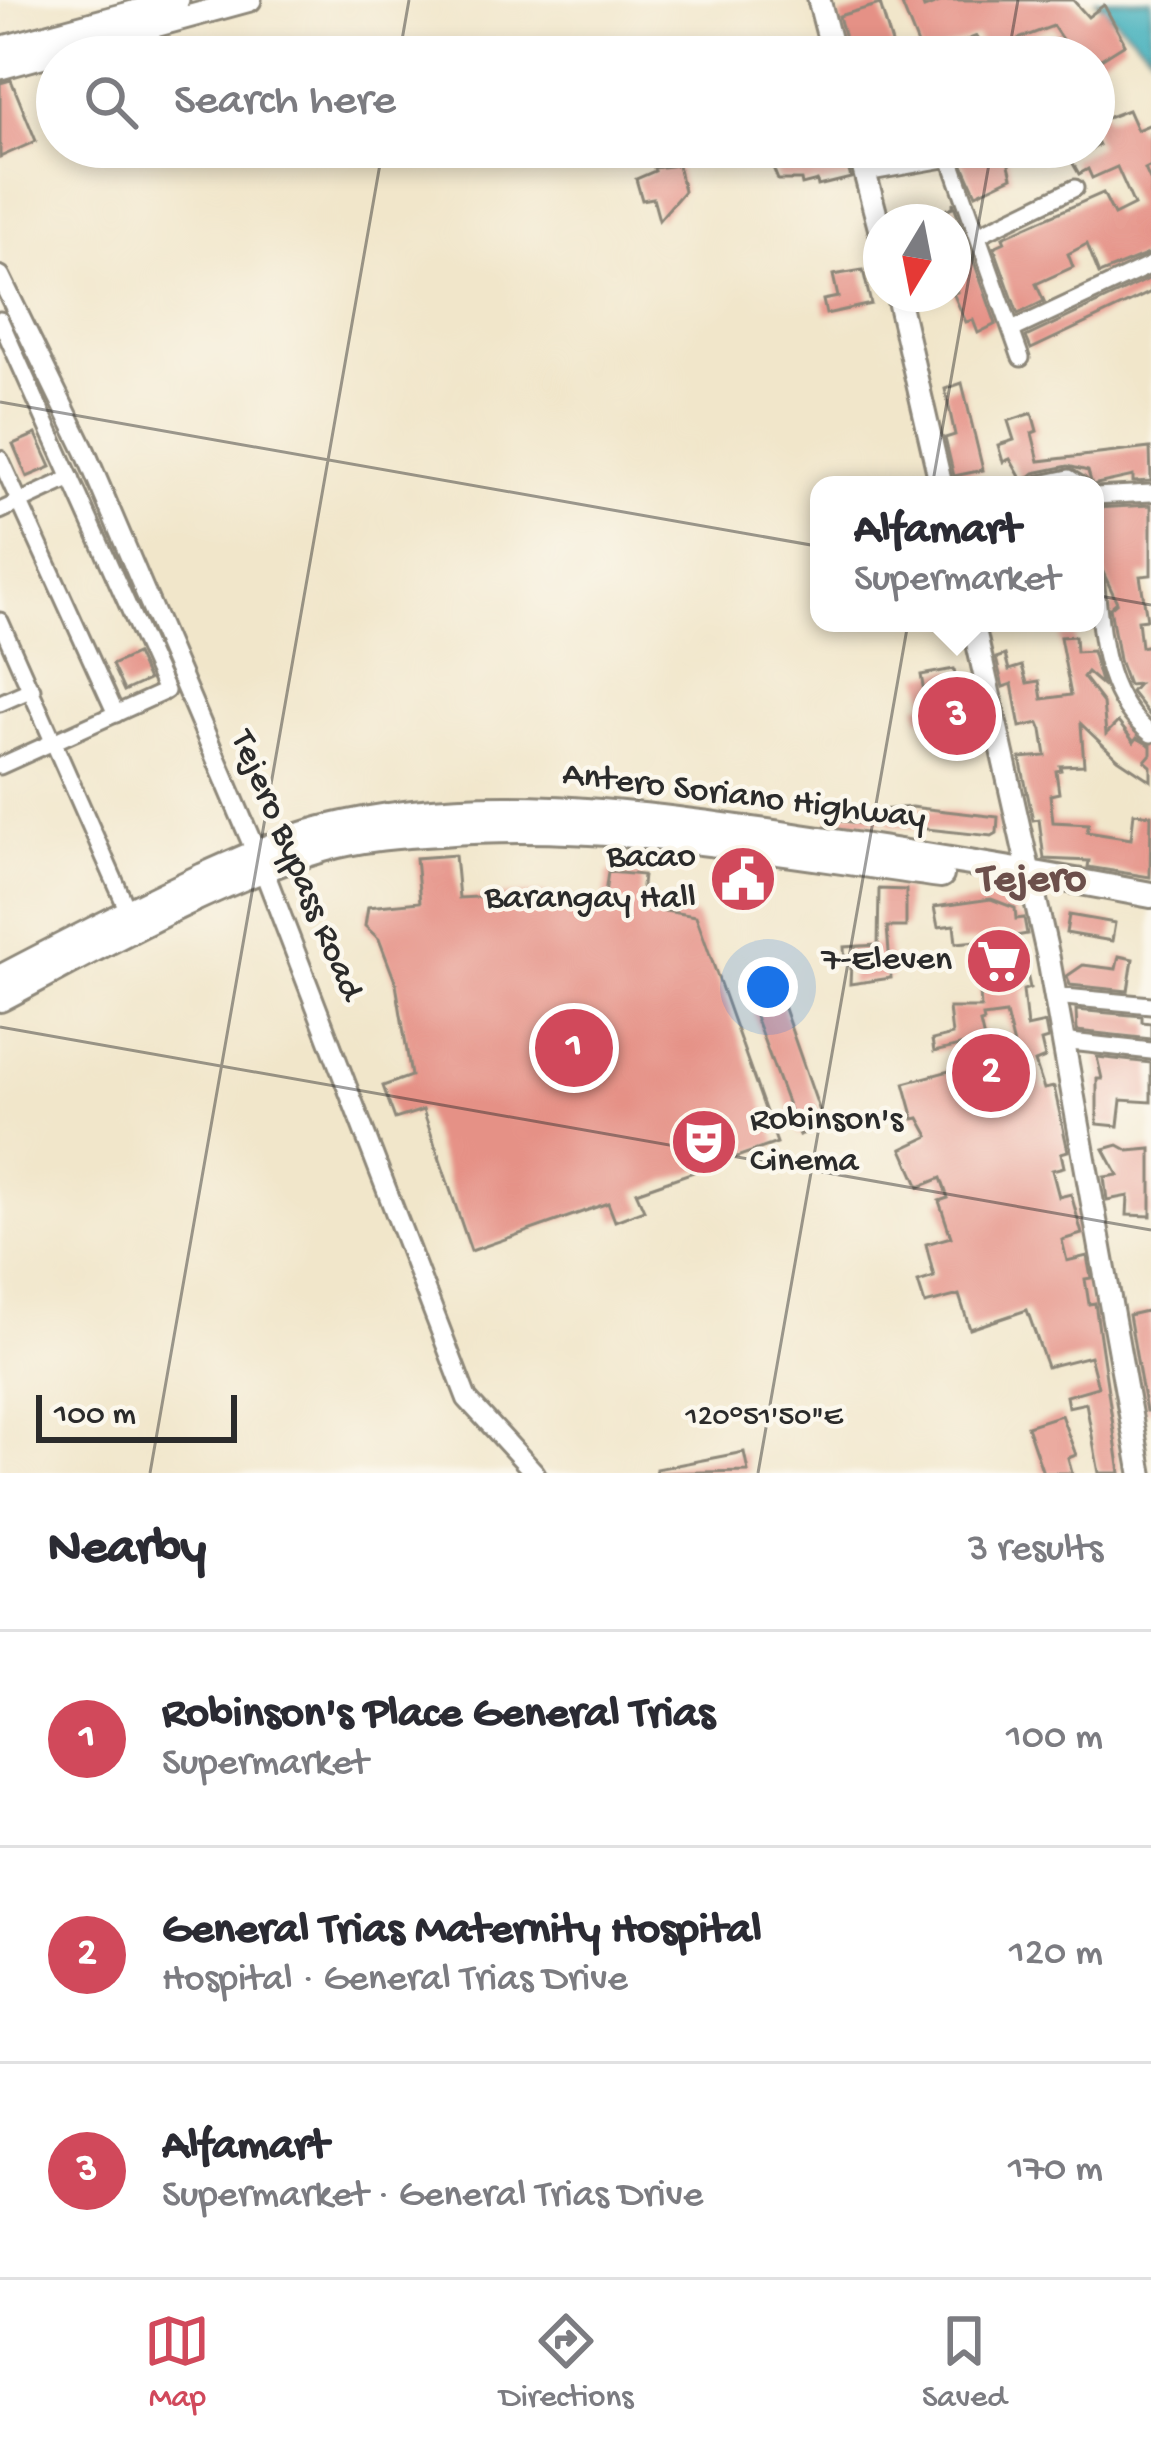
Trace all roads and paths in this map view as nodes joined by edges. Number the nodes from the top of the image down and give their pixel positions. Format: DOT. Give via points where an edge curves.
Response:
graph roads {
  1 [pos="178,0"];
  2 [pos="250,0"];
  3 [pos="819,0"];
  4 [pos="44,36"];
  5 [pos="118,36"];
  6 [pos="828,36"];
  7 [pos="36,38"];
  8 [pos="0,48"];
  9 [pos="36,58"];
  10 [pos="0,68"];
  11 [pos="864,168"];
  12 [pos="893,168"];
  13 [pos="954,168"];
  14 [pos="865,173"];
  15 [pos="1075,188"];
  16 [pos="873,204"];
  17 [pos="978,235"];
  18 [pos="1151,266"];
  19 [pos="0,276"];
  20 [pos="901,312"];
  21 [pos="0,320"];
  22 [pos="1012,329"];
  23 [pos="1021,358"];
  24 [pos="0,459"];
  25 [pos="939,476"];
  26 [pos="70,478"];
  27 [pos="1151,493"];
  28 [pos="1104,496"];
  29 [pos="20,502"];
  30 [pos="0,511"];
  31 [pos="0,622"];
  32 [pos="975,632"];
  33 [pos="1102,632"];
  34 [pos="32,689"];
  35 [pos="0,703"];
  36 [pos="116,714"];
  37 [pos="1151,734"];
  38 [pos="55,741"];
  39 [pos="0,766"];
  40 [pos="260,862"];
  41 [pos="1032,880"];
  42 [pos="1151,895"];
  43 [pos="132,909"];
  44 [pos="1151,909"];
  45 [pos="0,978"];
  46 [pos="1054,996"];
  47 [pos="0,999"];
  48 [pos="1151,1005"];
  49 [pos="1062,1041"];
  50 [pos="1151,1051"];
  51 [pos="535,1473"];
  52 [pos="1142,1473"];
  1 -- 4 [label="main road"];
  2 -- 5 [label="main road"];
  3 -- 6 [label="main road"];
  7 -- 8 [label="main road"];
  9 -- 10 [label="main road"];
  11 -- 14 [label="main road"];
  12 -- 14 [label="street"];
  13 -- 17 [label="street"];
  14 -- 16 [label="main road"];
  15 -- 17 [label="street"];
  17 -- 22 [label="street"];
  18 -- 22 [label="street"];
  19 -- 40 [label="street, Tejero Bypass Road" via="85,451"];
  20 -- 25 [label="main road"];
  21 -- 26 [label="street"];
  22 -- 23 [label="street"];
  24 -- 29 [label="street"];
  26 -- 29 [label="street"];
  26 -- 36 [label="street" via="166,691"];
  27 -- 28 [label="street"];
  29 -- 30 [label="street"];
  29 -- 36 [label="street"];
  31 -- 34 [label="street"];
  32 -- 41 [label="main road"];
  33 -- 37 [label="street" via="1120,702"];
  34 -- 35 [label="street"];
  34 -- 38 [label="street"];
  36 -- 38 [label="street"];
  38 -- 39 [label="street"];
  38 -- 43 [label="street"];
  40 -- 41 [label="main road, Antero Soriano Highway" via="445,832 550,829"];
  40 -- 43 [label="main road, Antero Soriano Highway"];
  40 -- 47 [label="main road, Antero Soriano Highway"];
  40 -- 51 [label="street, Tejero Bypass Road" via="467,1399"];
  41 -- 42 [label="main road, Antero Soriano Highway"];
  41 -- 44 [label="main road, Antero Soriano Highway"];
  41 -- 46 [label="main road"];
  43 -- 45 [label="main road, Antero Soriano Highway"];
  46 -- 48 [label="street"];
  46 -- 49 [label="main road"];
  49 -- 50 [label="street"];
  49 -- 52 [label="main road"];
}
